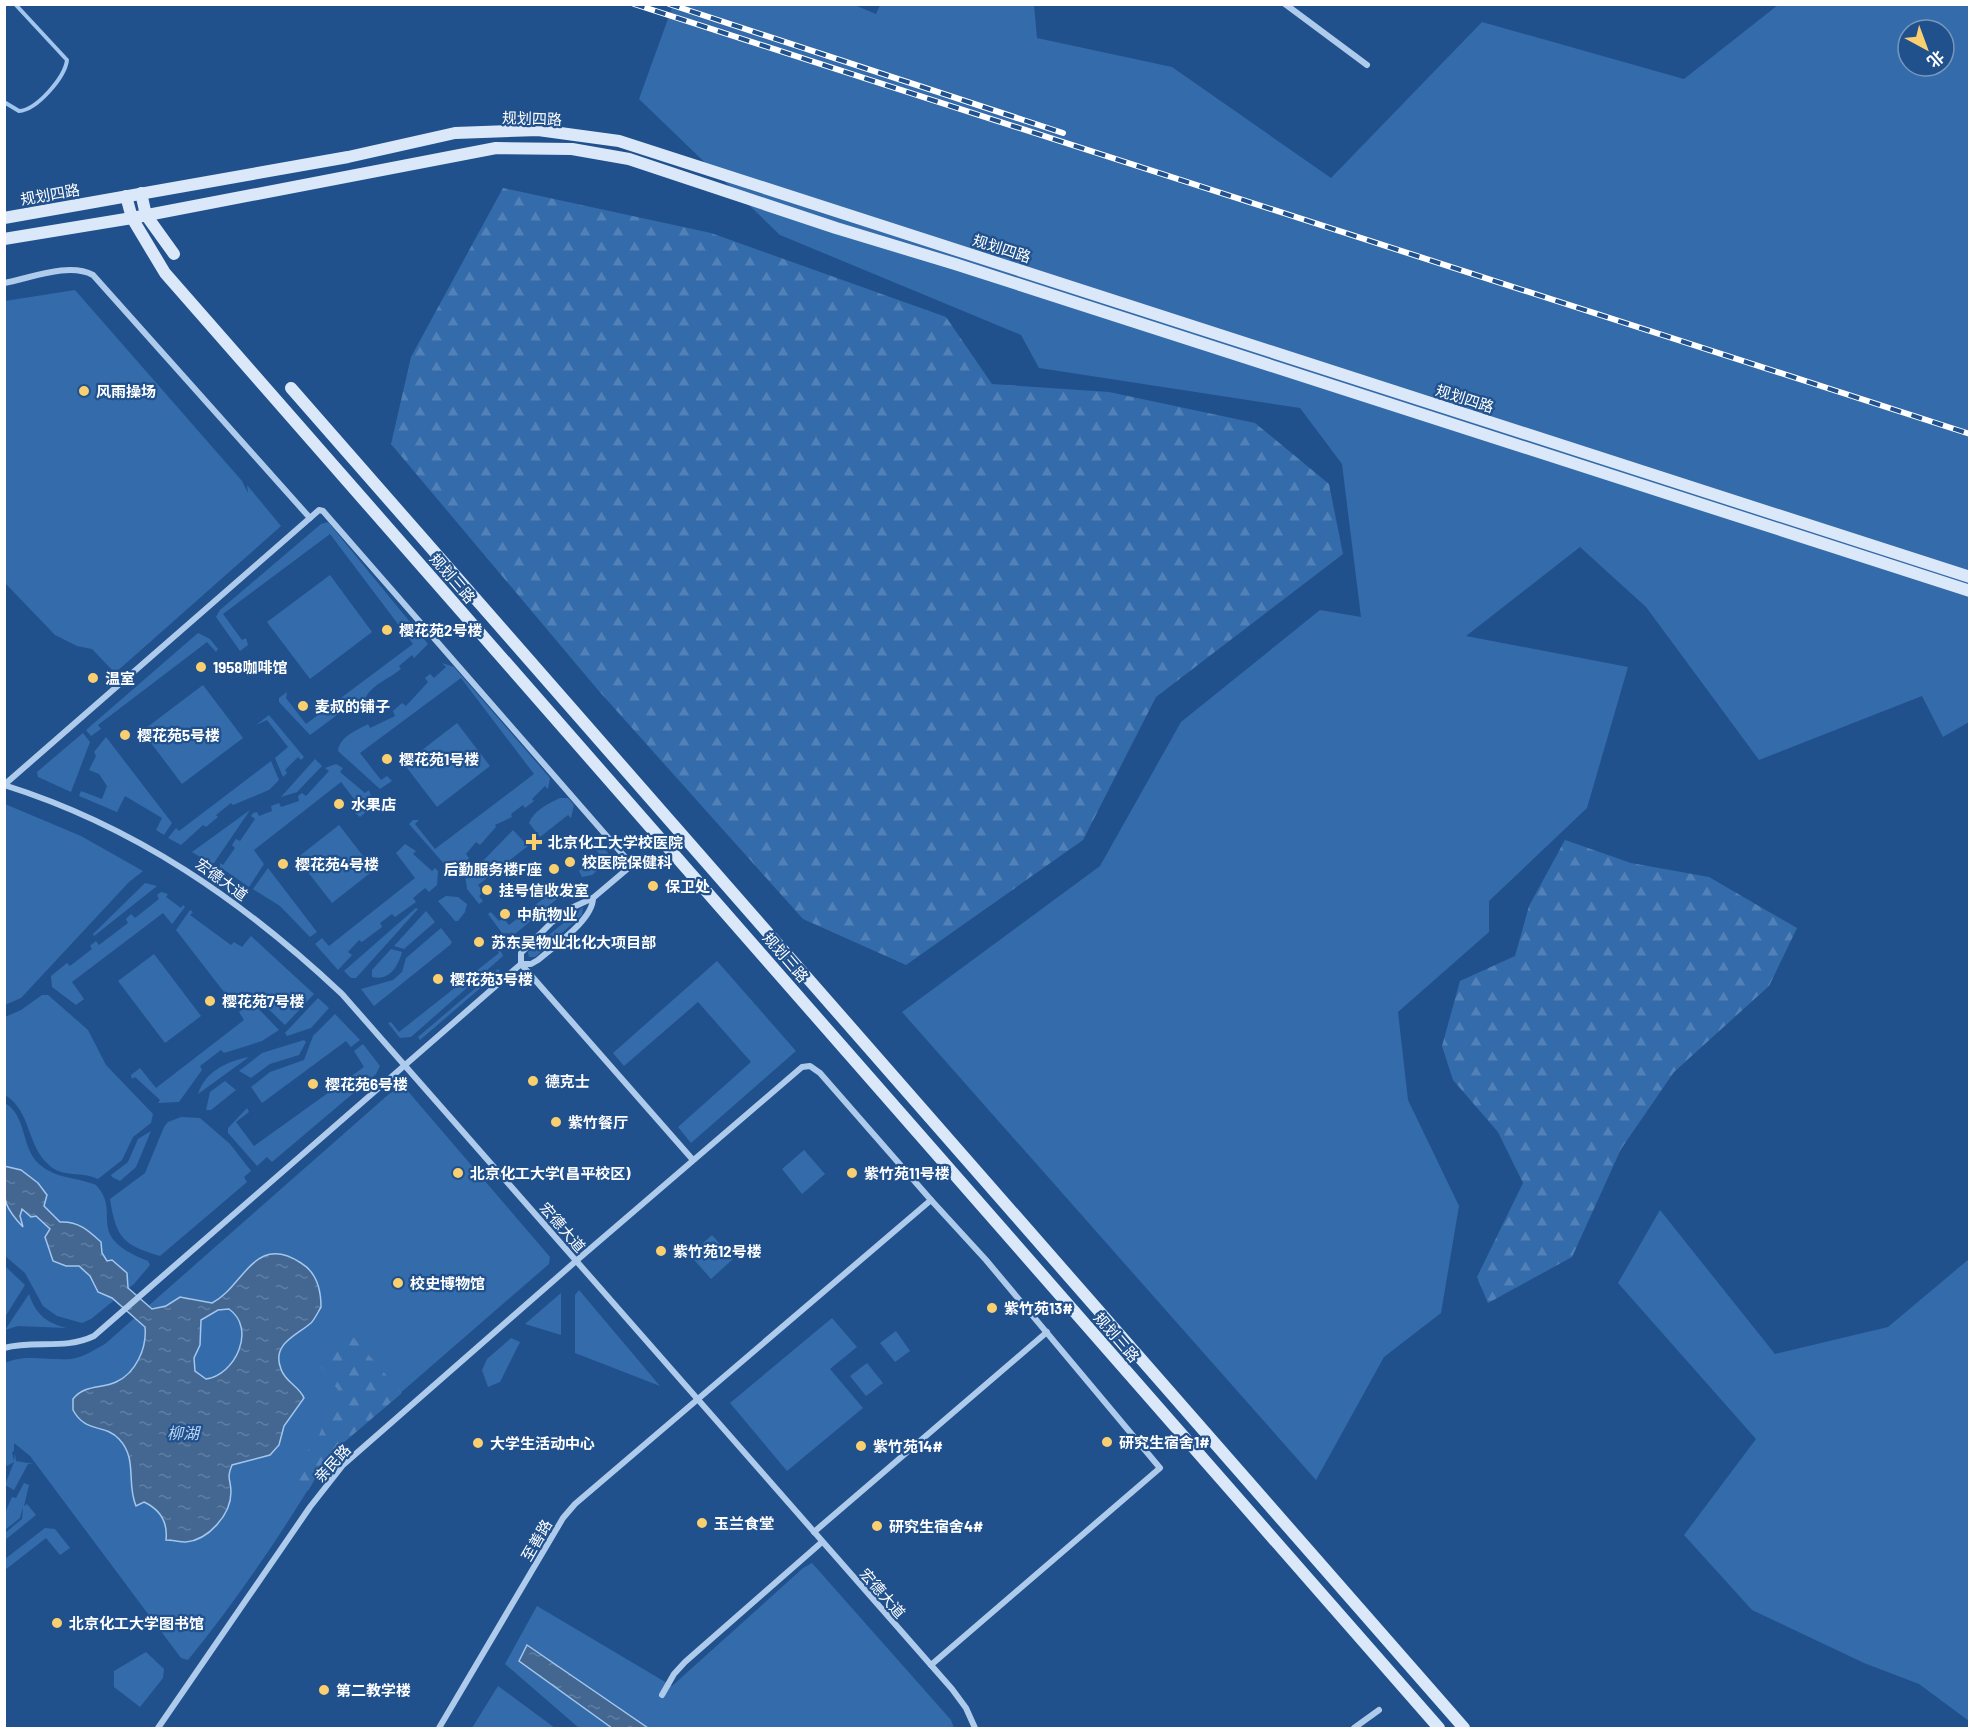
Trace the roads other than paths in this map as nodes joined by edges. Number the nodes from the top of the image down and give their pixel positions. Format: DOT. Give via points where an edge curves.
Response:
graph roads {
  1 [pos="1285,4"];
  2 [pos="1367,64"];
  3 [pos="141,193"];
  4 [pos="126,196"];
  5 [pos="146,215"];
  6 [pos="4,218"];
  7 [pos="132,218"];
  8 [pos="4,239"];
  9 [pos="174,254"];
  10 [pos="4,283"];
  11 [pos="291,388"];
  12 [pos="310,518"];
  13 [pos="1970,577"];
  14 [pos="1970,591"];
  15 [pos="4,785"];
  16 [pos="593,898"];
  17 [pos="521,964"];
  18 [pos="405,1065"];
  19 [pos="693,1160"];
  20 [pos="970,1164"];
  21 [pos="957,1176"];
  22 [pos="931,1200"];
  23 [pos="576,1261"];
  24 [pos="1047,1332"];
  25 [pos="4,1348"];
  26 [pos="696,1398"];
  27 [pos="814,1532"];
  28 [pos="822,1542"];
  29 [pos="931,1665"];
  30 [pos="662,1695"];
  31 [pos="1379,1710"];
  32 [pos="159,1728"];
  33 [pos="439,1728"];
  34 [pos="975,1728"];
  35 [pos="1354,1728"];
  36 [pos="1439,1728"];
  37 [pos="1464,1728"];
  1 -- 2 [label="street"];
  3 -- 4 [label="main road, 规划四路"];
  3 -- 5 [label="main road"];
  3 -- 13 [label="main road, 规划四路" via="348,157 455,133 538,130 619,141"];
  4 -- 6 [label="main road, 规划四路"];
  4 -- 7 [label="main road, 规划三路"];
  5 -- 7 [label="main road, 规划四路"];
  5 -- 9 [label="main road"];
  5 -- 14 [label="main road, 规划四路" via="495,148 572,149 629,159"];
  7 -- 8 [label="main road, 规划四路"];
  7 -- 21 [label="main road, 规划三路" via="165,273"];
  10 -- 12 [label="street" via="71,270 83,269 93,275"];
  11 -- 20 [label="main road, 规划三路"];
  12 -- 15 [label="street"];
  12 -- 16 [label="street" via="319,510 328,515 632,865"];
  15 -- 18 [label="street, 宏德大道" via="61,805 136,839 206,882 295,951 346,999"];
  16 -- 17 [label="street" via="593,906 583,920 538,960"];
  16 -- 17 [label="street" via="569,909 539,934 520,952"];
  17 -- 18 [label="street"];
  17 -- 19 [label="street"];
  18 -- 23 [label="street, 宏德大道"];
  18 -- 25 [label="street" via="94,1336 76,1344"];
  19 -- 22 [label="street, 亲民路" via="802,1067 810,1066"];
  19 -- 23 [label="street, 亲民路"];
  20 -- 21 [label="street"];
  20 -- 37 [label="main road, 规划三路"];
  21 -- 36 [label="main road, 规划三路"];
  22 -- 24 [label="street"];
  22 -- 26 [label="street, 至善路"];
  23 -- 26 [label="street, 宏德大道"];
  23 -- 32 [label="street, 亲民路" via="339,1470"];
  24 -- 27 [label="street"];
  24 -- 29 [label="street" via="1160,1468"];
  26 -- 27 [label="street, 宏德大道"];
  26 -- 33 [label="street, 至善路" via="563,1518"];
  27 -- 28 [label="street, 宏德大道"];
  28 -- 29 [label="street, 宏德大道"];
  28 -- 30 [label="street" via="685,1662"];
  29 -- 34 [label="street, 宏德大道" via="966,1708"];
  31 -- 35 [label="street"];
}
